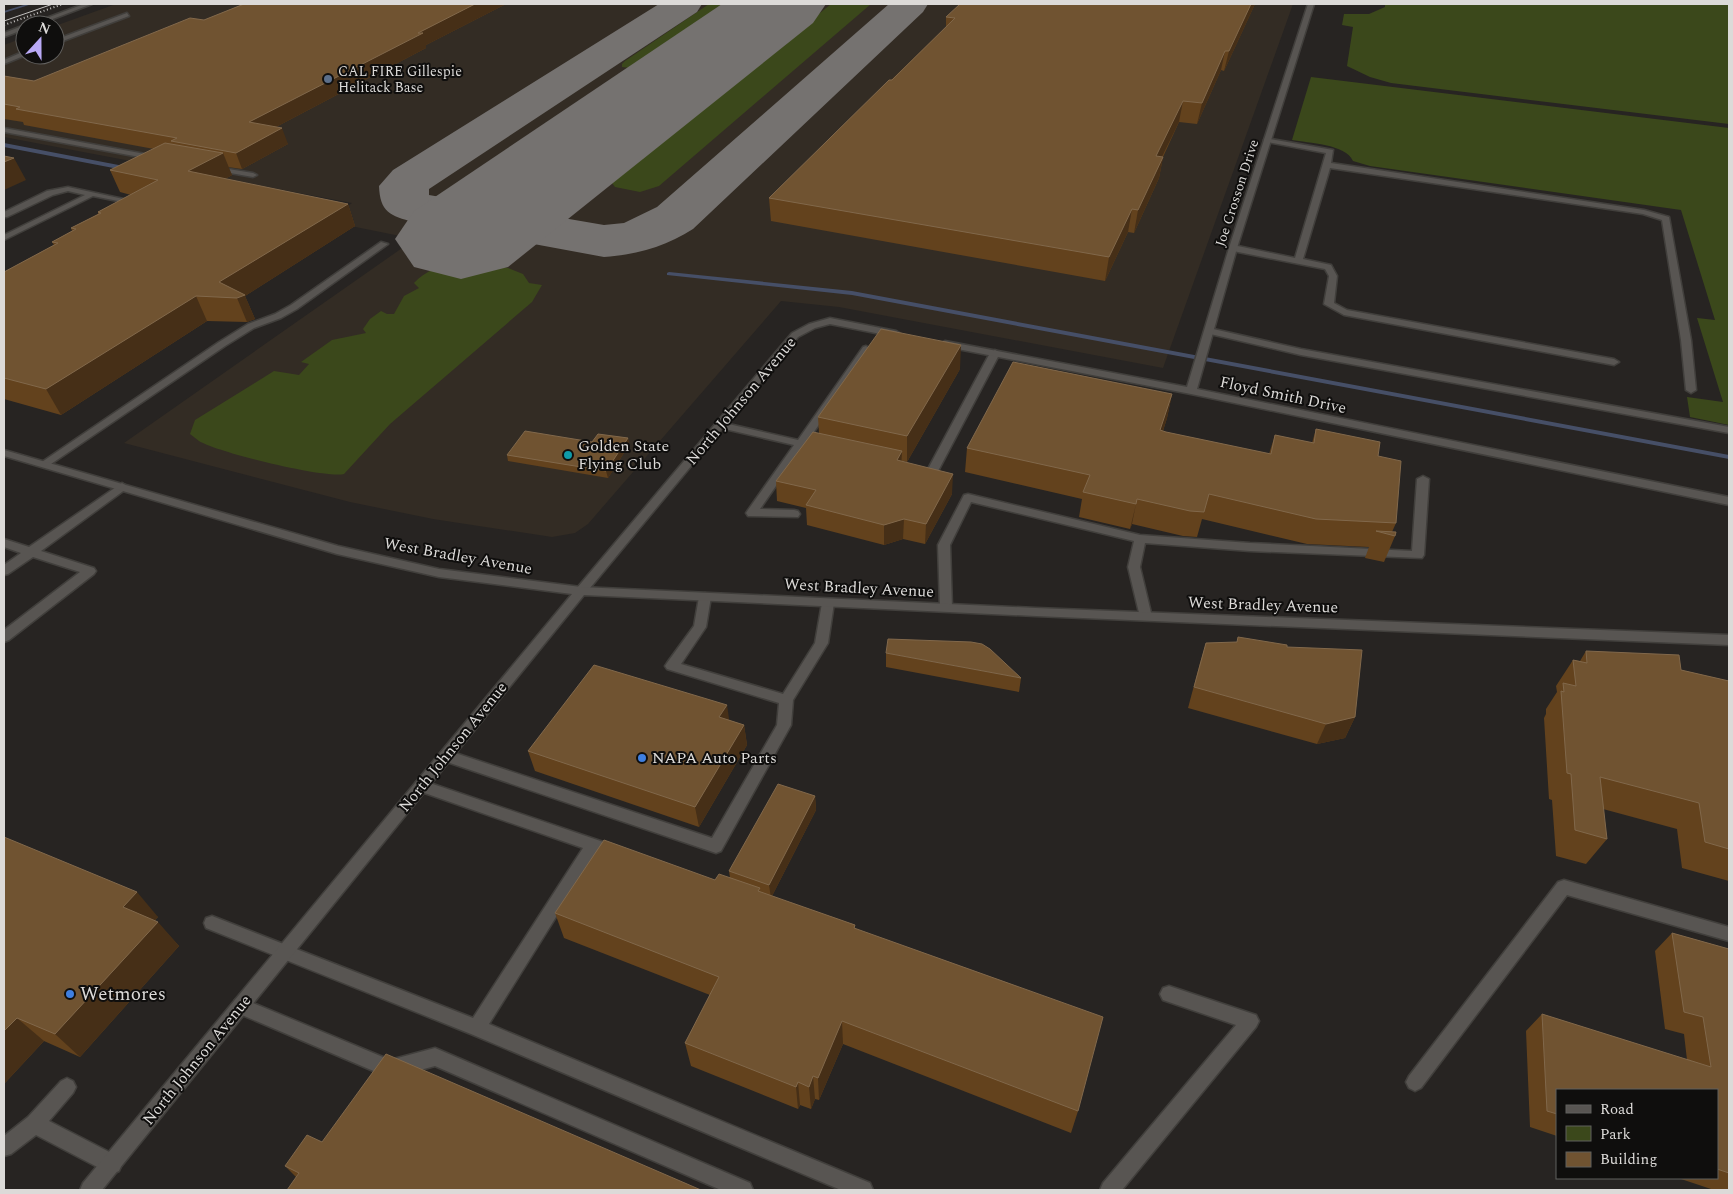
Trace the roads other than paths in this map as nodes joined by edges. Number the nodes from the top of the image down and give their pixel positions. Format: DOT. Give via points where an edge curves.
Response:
graph roads {
  1 [pos="89,4"];
  2 [pos="1311,4"];
  3 [pos="127,14"];
  4 [pos="59,15"];
  5 [pos="65,38"];
  6 [pos="4,130"];
  7 [pos="1268,140"];
  8 [pos="168,160"];
  9 [pos="1327,165"];
  10 [pos="206,167"];
  11 [pos="253,175"];
  12 [pos="92,194"];
  13 [pos="145,204"];
  14 [pos="4,214"];
  15 [pos="4,238"];
  16 [pos="384,244"];
  17 [pos="1233,248"];
  18 [pos="1298,261"];
  19 [pos="1208,335"];
  20 [pos="908,336"];
  21 [pos="937,342"];
  22 [pos="866,349"];
  23 [pos="995,353"];
  24 [pos="1614,362"];
  25 [pos="1691,390"];
  26 [pos="1191,391"];
  27 [pos="720,425"];
  28 [pos="1729,430"];
  29 [pos="800,443"];
  30 [pos="828,450"];
  31 [pos="4,453"];
  32 [pos="44,464"];
  33 [pos="912,469"];
  34 [pos="1423,479"];
  35 [pos="122,487"];
  36 [pos="1729,501"];
  37 [pos="794,514"];
  38 [pos="1140,539"];
  39 [pos="4,543"];
  40 [pos="29,552"];
  41 [pos="4,571"];
  42 [pos="581,592"];
  43 [pos="705,597"];
  44 [pos="828,603"];
  45 [pos="946,608"];
  46 [pos="1146,617"];
  47 [pos="4,637"];
  48 [pos="1729,640"];
  49 [pos="786,700"];
  50 [pos="446,756"];
  51 [pos="421,786"];
  52 [pos="593,845"];
  53 [pos="630,858"];
  54 [pos="212,923"];
  55 [pos="1729,934"];
  56 [pos="284,953"];
  57 [pos="1169,994"];
  58 [pos="241,1006"];
  59 [pos="477,1028"];
  60 [pos="1415,1082"];
  61 [pos="67,1087"];
  62 [pos="35,1124"];
  63 [pos="4,1147"];
  64 [pos="112,1164"];
  65 [pos="90,1190"];
  66 [pos="743,1190"];
  67 [pos="863,1190"];
  68 [pos="1110,1190"];
  1 -- 4 [label="street"];
  2 -- 7 [label="street, Joe Crosson Drive"];
  3 -- 5 [label="street"];
  6 -- 8 [label="street"];
  7 -- 9 [label="street" via="1330,152"];
  7 -- 17 [label="street, Joe Crosson Drive"];
  9 -- 18 [label="street"];
  9 -- 25 [label="street" via="1644,212 1666,219"];
  10 -- 11 [label="street"];
  12 -- 13 [label="street"];
  12 -- 14 [label="street" via="68,189 50,193"];
  12 -- 15 [label="street"];
  16 -- 32 [label="street" via="294,307 251,326 222,344"];
  17 -- 18 [label="street"];
  17 -- 19 [label="street, Joe Crosson Drive"];
  18 -- 24 [label="street" via="1328,267 1333,276 1329,304 1344,312"];
  19 -- 26 [label="street, Joe Crosson Drive"];
  19 -- 28 [label="street"];
  20 -- 27 [label="street, North Johnson Avenue" via="830,321 812,326 795,335"];
  21 -- 23 [label="street, Floyd Smith Drive"];
  22 -- 29 [label="street"];
  23 -- 26 [label="street, Floyd Smith Drive"];
  23 -- 33 [label="street" via="931,473"];
  26 -- 36 [label="street, Floyd Smith Drive"];
  27 -- 29 [label="street"];
  27 -- 42 [label="street, North Johnson Avenue"];
  29 -- 30 [label="street"];
  29 -- 37 [label="street" via="752,513"];
  31 -- 32 [label="street, West Bradley Avenue"];
  32 -- 35 [label="street, West Bradley Avenue"];
  34 -- 38 [label="street" via="1418,555"];
  35 -- 40 [label="street"];
  35 -- 42 [label="street, West Bradley Avenue" via="355,554 439,573"];
  38 -- 45 [label="street" via="968,498 944,545"];
  38 -- 46 [label="street" via="1134,567"];
  39 -- 40 [label="street"];
  40 -- 41 [label="street"];
  40 -- 47 [label="street" via="90,570"];
  42 -- 43 [label="street, West Bradley Avenue"];
  42 -- 50 [label="street, North Johnson Avenue"];
  43 -- 44 [label="street, West Bradley Avenue"];
  43 -- 49 [label="street" via="700,627 672,666"];
  44 -- 45 [label="street, West Bradley Avenue"];
  44 -- 49 [label="street" via="821,643"];
  45 -- 46 [label="street, West Bradley Avenue"];
  46 -- 48 [label="street, West Bradley Avenue"];
  49 -- 50 [label="street" via="784,725 716,846"];
  50 -- 51 [label="street, North Johnson Avenue"];
  51 -- 52 [label="street"];
  51 -- 56 [label="street, North Johnson Avenue"];
  52 -- 53 [label="street"];
  52 -- 59 [label="street"];
  54 -- 56 [label="street"];
  55 -- 60 [label="street" via="1564,887"];
  56 -- 58 [label="street, North Johnson Avenue"];
  56 -- 59 [label="street"];
  57 -- 68 [label="street" via="1250,1021"];
  58 -- 64 [label="street, North Johnson Avenue"];
  58 -- 66 [label="street" via="390,1069 435,1058"];
  59 -- 67 [label="street"];
  61 -- 62 [label="street"];
  62 -- 63 [label="street"];
  62 -- 64 [label="street"];
  64 -- 65 [label="street, North Johnson Avenue"];
}
